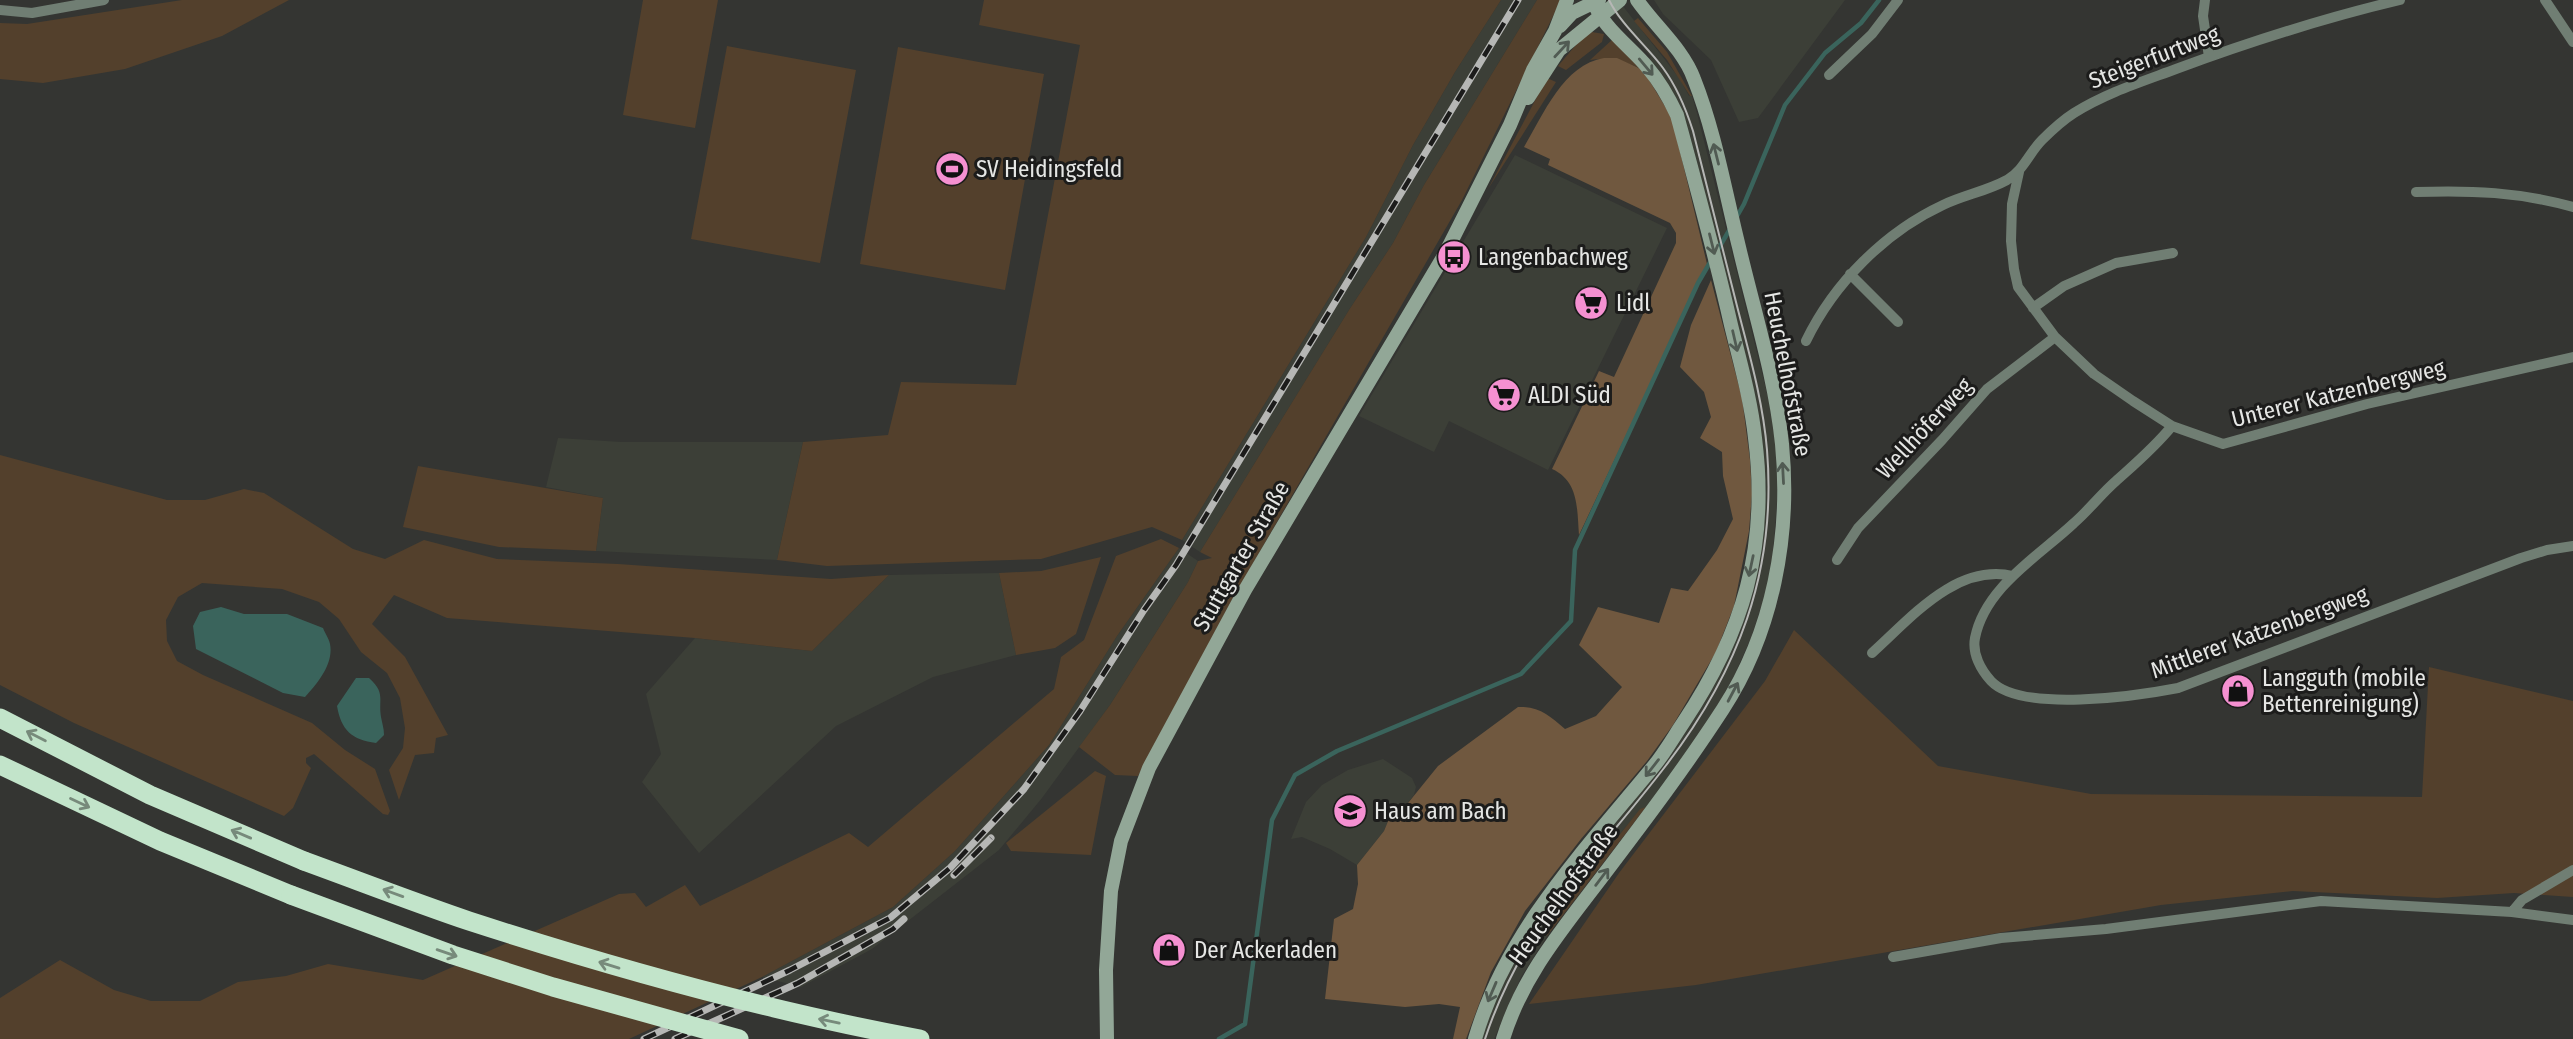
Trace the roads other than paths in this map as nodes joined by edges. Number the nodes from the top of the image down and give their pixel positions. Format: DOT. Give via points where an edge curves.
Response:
graph roads {
  1 [pos="104,0"];
  2 [pos="1567,0"];
  3 [pos="1620,0"];
  4 [pos="1637,0"];
  5 [pos="1898,0"];
  6 [pos="2205,0"];
  7 [pos="2400,0"];
  8 [pos="2545,0"];
  9 [pos="1595,1"];
  10 [pos="0,10"];
  11 [pos="1601,16"];
  12 [pos="1555,31"];
  13 [pos="2573,41"];
  14 [pos="2209,57"];
  15 [pos="1829,75"];
  16 [pos="1510,125"];
  17 [pos="2019,172"];
  18 [pos="2416,192"];
  19 [pos="2573,207"];
  20 [pos="2173,253"];
  21 [pos="1850,274"];
  22 [pos="2033,308"];
  23 [pos="1898,322"];
  24 [pos="2054,337"];
  25 [pos="1806,341"];
  26 [pos="2573,357"];
  27 [pos="2172,425"];
  28 [pos="2573,545"];
  29 [pos="1837,560"];
  30 [pos="2013,576"];
  31 [pos="1872,653"];
  32 [pos="0,718"];
  33 [pos="0,765"];
  34 [pos="2573,870"];
  35 [pos="2512,912"];
  36 [pos="2573,920"];
  37 [pos="1893,957"];
  38 [pos="738,1039"];
  39 [pos="920,1039"];
  40 [pos="1107,1039"];
  41 [pos="1475,1039"];
  42 [pos="1503,1039"];
  1 -- 10 [label="street" via="32,13"];
  2 -- 12 [label="main road, Stuttgarter Straße"];
  3 -- 11 [label="main road, Stuttgarter Straße"];
  42 -- 4 [label="main road, Heuchelhofstraße, one-way" via="1521,991 1541,956 1725,706 1766,619 1781,548 1785,505 1782,444 1760,327 1726,192 1694,78"];
  5 -- 15 [label="street" via="1872,34"];
  6 -- 14 [label="street"];
  7 -- 14 [label="street, Steigerfurtweg"];
  8 -- 13 [label="street"];
  9 -- 11 [label="main road, Stuttgarter Straße"];
  9 -- 12 [label="main road, Stuttgarter Straße" via="1572,13"];
  16 -- 11 [label="main road, Stuttgarter Straße, one-way" via="1559,50"];
  11 -- 41 [label="main road, Heuchelhofstraße, one-way" via="1648,68 1677,115 1752,413 1759,501 1756,542 1742,610 1702,694 1656,764 1567,871 1521,937 1494,987"];
  12 -- 16 [label="main road, Stuttgarter Straße"];
  14 -- 17 [label="street, Steigerfurtweg" via="2113,92 2072,114 2041,141"];
  16 -- 40 [label="main road, Stuttgarter Straße" via="1417,304 1245,590 1149,768 1121,841 1111,891"];
  17 -- 21 [label="street, Steigerfurtweg" via="1943,205 1883,245"];
  17 -- 22 [label="street, Unterer Katzenbergweg" via="2011,241 2018,287"];
  18 -- 19 [label="street" via="2519,194"];
  20 -- 22 [label="street" via="2116,263 2064,286"];
  21 -- 23 [label="street"];
  21 -- 25 [label="street, Steigerfurtweg" via="1819,314"];
  22 -- 24 [label="street, Unterer Katzenbergweg"];
  24 -- 27 [label="street, Unterer Katzenbergweg" via="2094,374"];
  24 -- 29 [label="street, Wellhöferweg" via="1987,388 1858,528"];
  26 -- 27 [label="street, Unterer Katzenbergweg" via="2367,404 2223,444"];
  27 -- 30 [label="street, Mittlerer Katzenbergweg" via="2098,502"];
  28 -- 30 [label="street, Mittlerer Katzenbergweg" via="2521,558 2178,688 2091,699 2024,696 1998,688 1980,669 1974,640 1983,614"];
  30 -- 31 [label="street" via="1996,572 1959,582"];
  39 -- 32 [label="highway, one-way, bridge" via="758,1005 467,920 304,861 150,795"];
  33 -- 38 [label="highway, one-way, bridge" via="160,841 291,895 453,955"];
  34 -- 35 [label="street" via="2522,900"];
  35 -- 36 [label="street"];
  35 -- 37 [label="street" via="2321,901 2001,938"];
}
